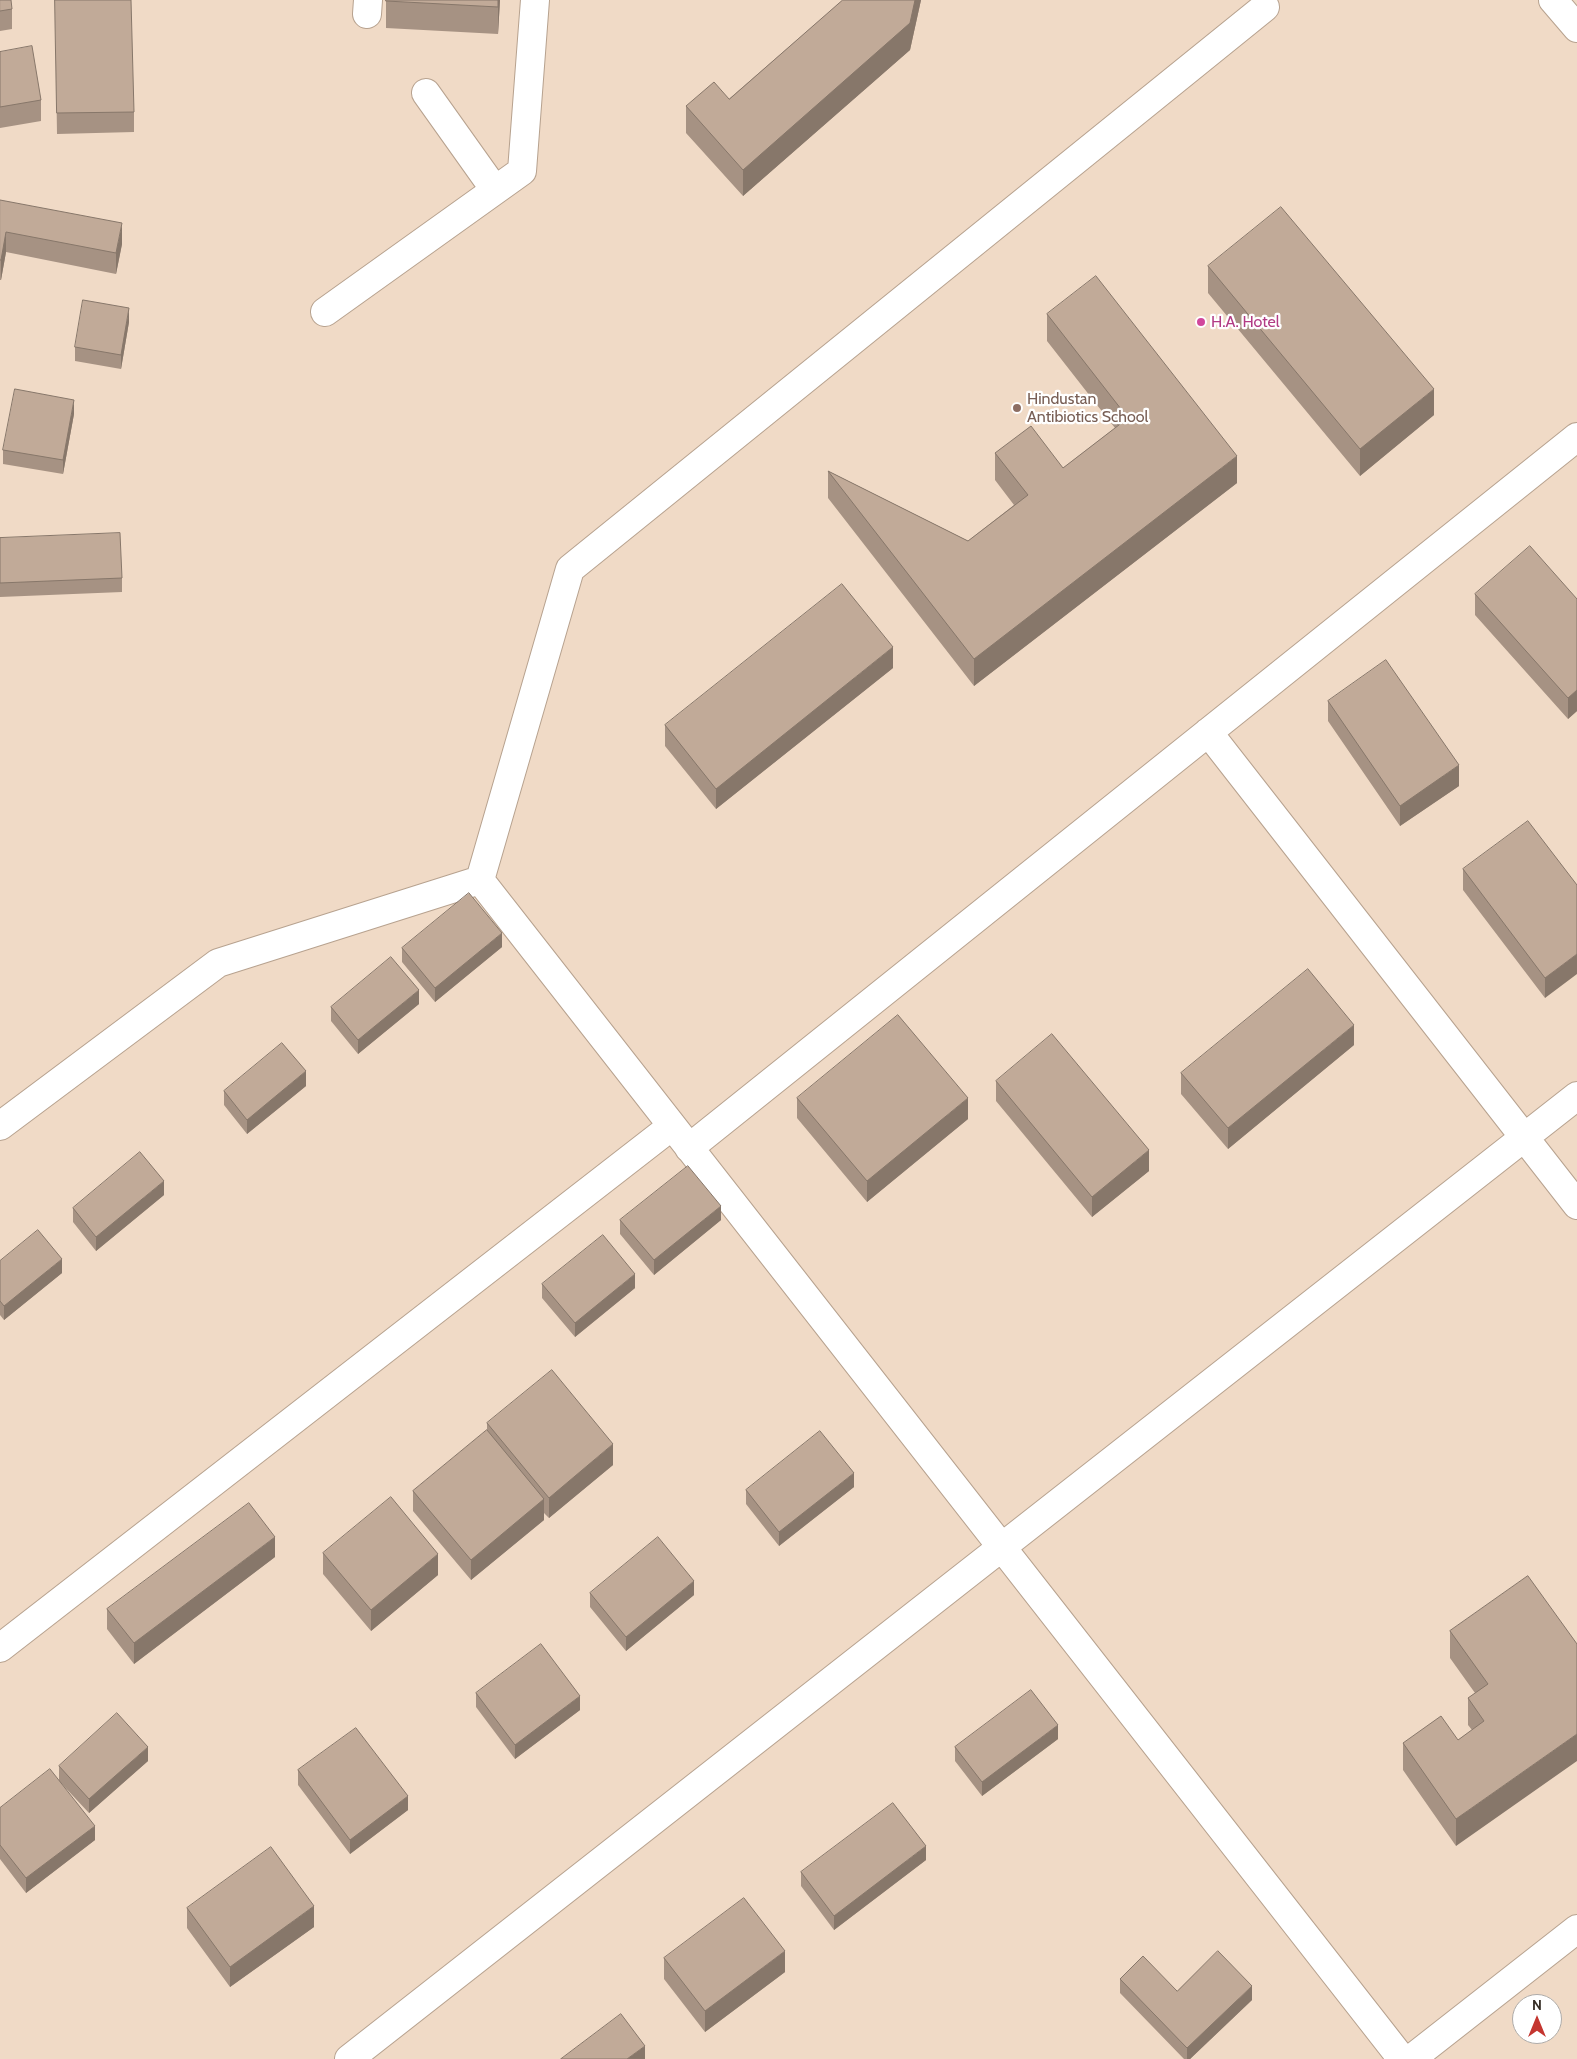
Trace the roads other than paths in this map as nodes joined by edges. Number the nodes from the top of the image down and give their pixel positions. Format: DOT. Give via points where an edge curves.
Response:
graph roads {
  1 [pos="535,0"];
  2 [pos="1553,0"];
  3 [pos="1265,7"];
  4 [pos="1577,28"];
  5 [pos="426,93"];
  6 [pos="495,190"];
  7 [pos="325,312"];
  8 [pos="1575,443"];
  9 [pos="1208,732"];
  10 [pos="480,880"];
  11 [pos="1577,1096"];
  12 [pos="0,1126"];
  13 [pos="672,1126"];
  14 [pos="1524,1138"];
  15 [pos="689,1148"];
  16 [pos="1577,1205"];
  17 [pos="1002,1547"];
  18 [pos="0,1648"];
  19 [pos="1577,1929"];
  20 [pos="349,2059"];
  21 [pos="1402,2059"];
  22 [pos="1411,2059"];
  1 -- 6 [label="street" via="522,171"];
  2 -- 4 [label="street"];
  3 -- 10 [label="street" via="570,569"];
  5 -- 6 [label="street"];
  6 -- 7 [label="street"];
  8 -- 9 [label="street"];
  9 -- 14 [label="street"];
  9 -- 15 [label="street"];
  10 -- 12 [label="street" via="218,963"];
  10 -- 13 [label="street"];
  11 -- 14 [label="street"];
  13 -- 15 [label="street"];
  13 -- 18 [label="street"];
  14 -- 16 [label="street"];
  14 -- 17 [label="street"];
  15 -- 17 [label="street"];
  17 -- 20 [label="street"];
  17 -- 21 [label="street"];
  19 -- 22 [label="street"];
}
